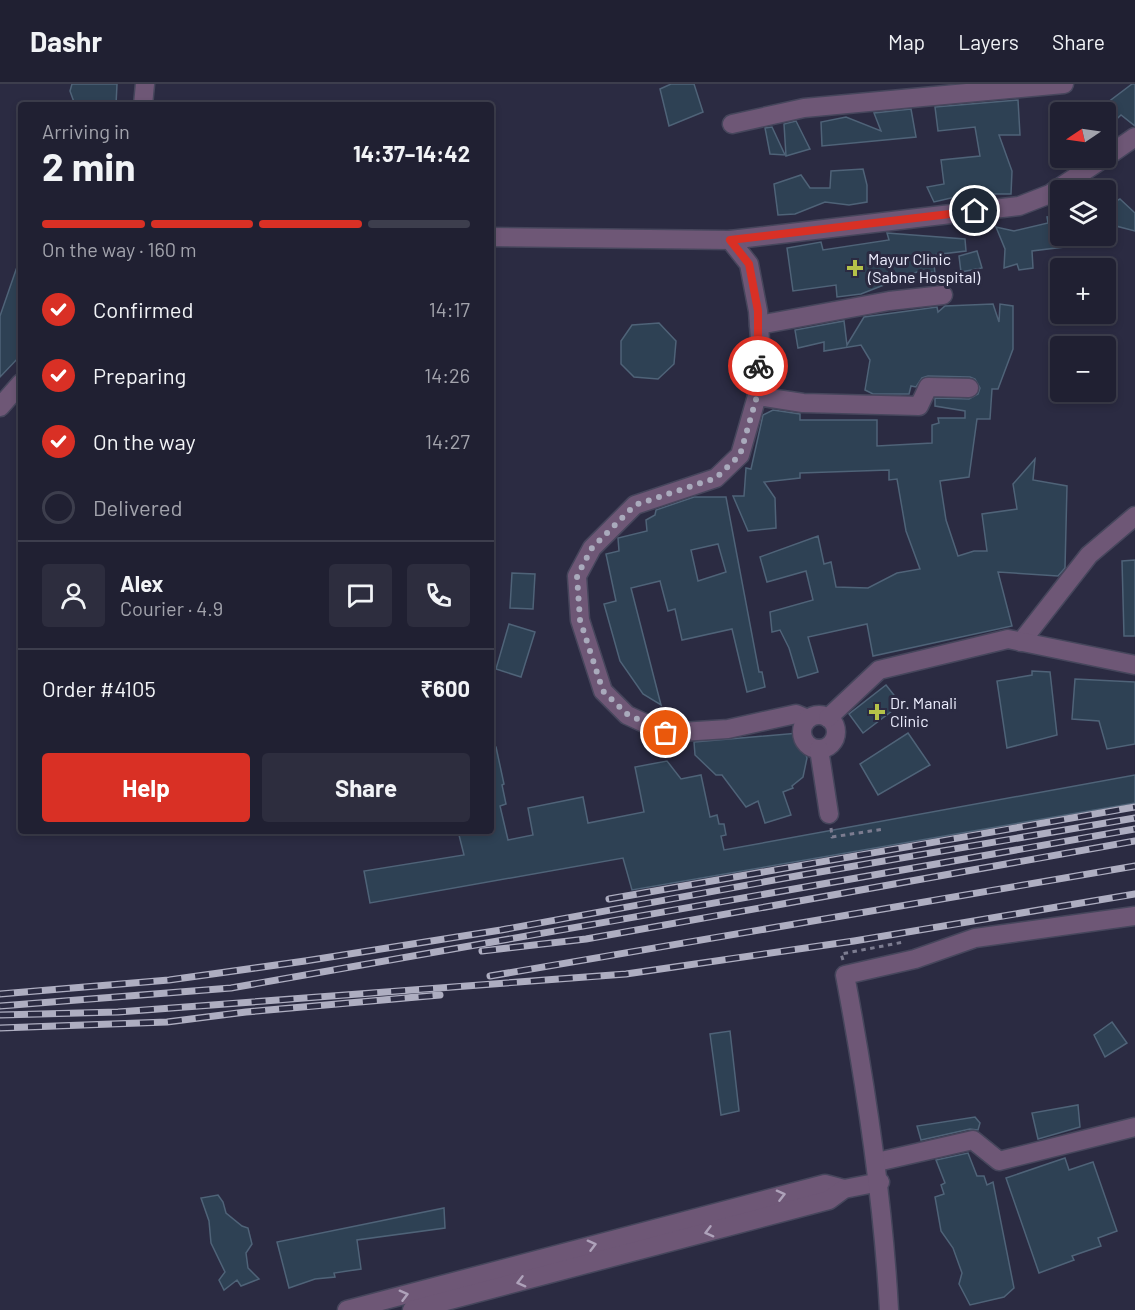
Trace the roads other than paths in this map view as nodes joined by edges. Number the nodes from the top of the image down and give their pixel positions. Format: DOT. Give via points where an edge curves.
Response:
graph roads {
  1 [pos="145,84"];
  2 [pos="1064,84"];
  3 [pos="143,102"];
  4 [pos="732,124"];
  5 [pos="1135,137"];
  6 [pos="1116,150"];
  7 [pos="1089,168"];
  8 [pos="494,237"];
  9 [pos="730,240"];
  10 [pos="943,295"];
  11 [pos="759,325"];
  12 [pos="18,386"];
  13 [pos="969,388"];
  14 [pos="757,396"];
  15 [pos="0,406"];
  16 [pos="1135,516"];
  17 [pos="1022,642"];
  18 [pos="1135,665"];
  19 [pos="828,718"];
  20 [pos="808,719"];
  21 [pos="819,749"];
  22 [pos="829,814"];
  23 [pos="1135,916"];
  24 [pos="1135,1127"];
  25 [pos="877,1162"];
  26 [pos="880,1182"];
  27 [pos="844,1189"];
  28 [pos="347,1310"];
  29 [pos="412,1310"];
  30 [pos="889,1310"];
  1 -- 3 [label="street"];
  2 -- 4 [label="street" via="804,108"];
  5 -- 6 [label="street"];
  7 -- 9 [label="street" via="1050,194 1019,206"];
  8 -- 9 [label="street"];
  9 -- 11 [label="street" via="749,264"];
  10 -- 11 [label="street"];
  11 -- 14 [label="street"];
  12 -- 15 [label="street"];
  13 -- 14 [label="street" via="928,387 919,406 803,403"];
  14 -- 20 [label="street" via="740,455 716,478 635,505 592,548 577,576 580,620 603,691 627,714 666,733 728,729 796,714"];
  16 -- 17 [label="street" via="1089,555"];
  17 -- 18 [label="street"];
  17 -- 19 [label="street" via="1008,639 879,670"];
  19 -- 20 [label="street" via="818,715"];
  19 -- 21 [label="street" via="835,726 835,737"];
  20 -- 21 [label="street" via="802,735 808,745"];
  21 -- 22 [label="street"];
  23 -- 25 [label="street" via="975,938 845,975"];
  24 -- 25 [label="street" via="999,1161 973,1140"];
  25 -- 26 [label="street"];
  26 -- 27 [label="street"];
  26 -- 30 [label="street"];
  28 -- 27 [label="street, one-way" via="825,1184"];
  27 -- 29 [label="street, one-way" via="830,1200"];
}
